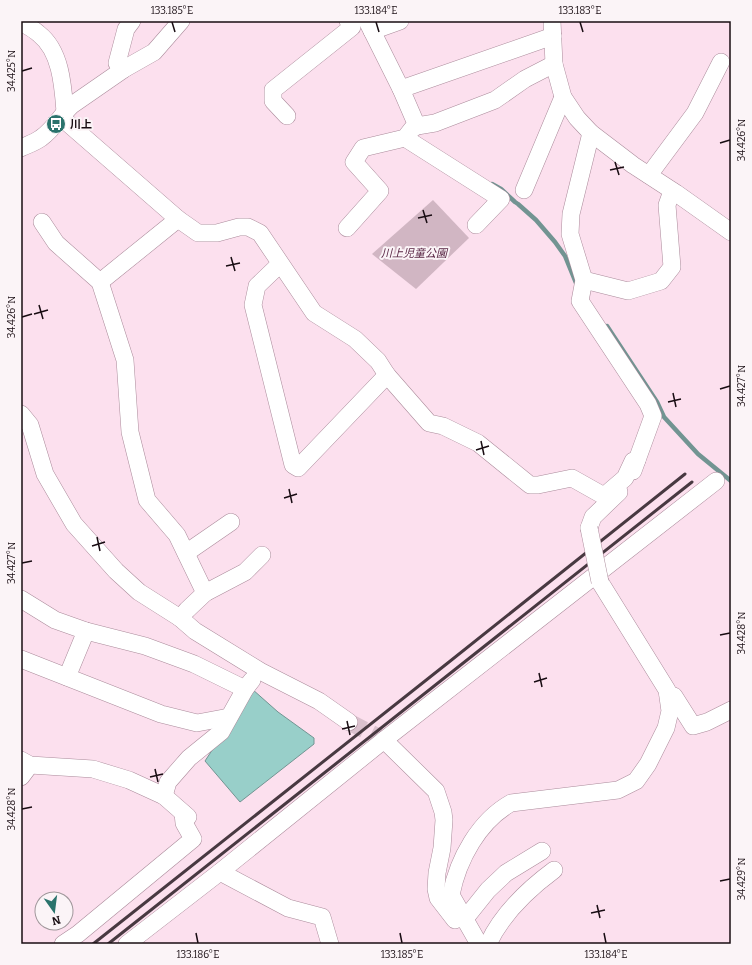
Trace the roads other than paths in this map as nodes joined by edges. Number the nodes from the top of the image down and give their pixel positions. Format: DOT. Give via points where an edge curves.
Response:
graph roads {
  1 [pos="132,21"];
  2 [pos="181,21"];
  3 [pos="348,21"];
  4 [pos="400,21"];
  5 [pos="21,22"];
  6 [pos="369,26"];
  7 [pos="553,28"];
  8 [pos="721,62"];
  9 [pos="554,64"];
  10 [pos="124,69"];
  11 [pos="401,89"];
  12 [pos="563,97"];
  13 [pos="63,115"];
  14 [pos="286,116"];
  15 [pos="411,132"];
  16 [pos="591,133"];
  17 [pos="21,148"];
  18 [pos="649,175"];
  19 [pos="524,190"];
  20 [pos="672,191"];
  21 [pos="178,219"];
  22 [pos="42,222"];
  23 [pos="476,225"];
  24 [pos="347,228"];
  25 [pos="731,232"];
  26 [pos="280,264"];
  27 [pos="100,282"];
  28 [pos="582,288"];
  29 [pos="387,375"];
  30 [pos="21,414"];
  31 [pos="637,460"];
  32 [pos="716,481"];
  33 [pos="231,522"];
  34 [pos="186,553"];
  35 [pos="262,555"];
  36 [pos="206,593"];
  37 [pos="21,599"];
  38 [pos="180,618"];
  39 [pos="86,631"];
  40 [pos="21,659"];
  41 [pos="260,671"];
  42 [pos="67,677"];
  43 [pos="245,689"];
  44 [pos="668,694"];
  45 [pos="731,710"];
  46 [pos="229,717"];
  47 [pos="349,722"];
  48 [pos="384,740"];
  49 [pos="24,767"];
  50 [pos="164,796"];
  51 [pos="542,851"];
  52 [pos="554,870"];
  53 [pos="220,872"];
  54 [pos="466,922"];
  55 [pos="63,944"];
  56 [pos="127,944"];
  57 [pos="330,944"];
  58 [pos="479,944"];
  59 [pos="488,944"];
  1 -- 10 [label="street" via="126,29 117,63"];
  2 -- 10 [label="street" via="154,52"];
  3 -- 14 [label="street" via="352,27 273,90 273,101"];
  4 -- 6 [label="street"];
  5 -- 13 [label="street" via="40,35 54,52 61,78"];
  6 -- 11 [label="street"];
  7 -- 9 [label="street"];
  7 -- 11 [label="street"];
  8 -- 18 [label="street" via="695,113"];
  9 -- 12 [label="street"];
  9 -- 15 [label="street" via="525,79 495,100"];
  10 -- 13 [label="street" via="72,105"];
  11 -- 15 [label="street"];
  12 -- 16 [label="street"];
  12 -- 19 [label="street"];
  13 -- 17 [label="street" via="41,138"];
  13 -- 21 [label="street"];
  15 -- 23 [label="street" via="501,199"];
  15 -- 24 [label="street" via="363,148 354,162 380,190"];
  16 -- 18 [label="street"];
  16 -- 28 [label="street" via="572,214 570,234"];
  18 -- 20 [label="street"];
  20 -- 25 [label="street"];
  20 -- 28 [label="street" via="667,205 672,267 661,281 628,290"];
  21 -- 26 [label="street" via="198,233 217,233 248,227 260,233"];
  21 -- 27 [label="street"];
  22 -- 27 [label="street" via="56,243"];
  26 -- 29 [label="street" via="314,313 355,339 378,361"];
  26 -- 29 [label="street" via="257,286 253,305 293,465 298,468"];
  27 -- 34 [label="street" via="125,360 130,432 147,500 177,535"];
  28 -- 31 [label="street" via="580,301 648,404 653,416"];
  29 -- 31 [label="street" via="429,423 443,426 478,443 530,485 572,478 604,496 625,478 633,461"];
  30 -- 38 [label="street" via="30,425 45,474 74,524 116,571 139,592"];
  31 -- 44 [label="street, bridge" via="630,482 593,517 589,528 600,582"];
  32 -- 48 [label="street"];
  33 -- 34 [label="street"];
  34 -- 36 [label="street"];
  35 -- 36 [label="street" via="245,572"];
  36 -- 38 [label="street"];
  37 -- 39 [label="street" via="55,620"];
  38 -- 41 [label="street" via="195,631"];
  39 -- 42 [label="street"];
  39 -- 43 [label="street" via="145,646 194,664"];
  40 -- 42 [label="street"];
  41 -- 43 [label="street"];
  41 -- 47 [label="street" via="319,701"];
  42 -- 46 [label="street" via="162,714 197,723"];
  43 -- 46 [label="street"];
  44 -- 45 [label="street" via="674,696 693,726"];
  44 -- 54 [label="street" via="670,710 666,728 648,764 636,781 618,790 512,803 487,821 469,846 454,879 451,895"];
  46 -- 50 [label="street" via="221,732 189,758 168,782"];
  48 -- 53 [label="street"];
  48 -- 54 [label="street" via="436,791 444,820 437,873 438,898 463,929"];
  49 -- 50 [label="street" via="93,769 128,780"];
  50 -- 55 [label="street" via="186,815 184,823 194,839"];
  51 -- 54 [label="street" via="506,873 488,890"];
  52 -- 59 [label="street" via="534,884 520,899 493,933"];
  53 -- 56 [label="street"];
  53 -- 57 [label="street" via="288,908 322,917"];
  54 -- 58 [label="street"];
}
